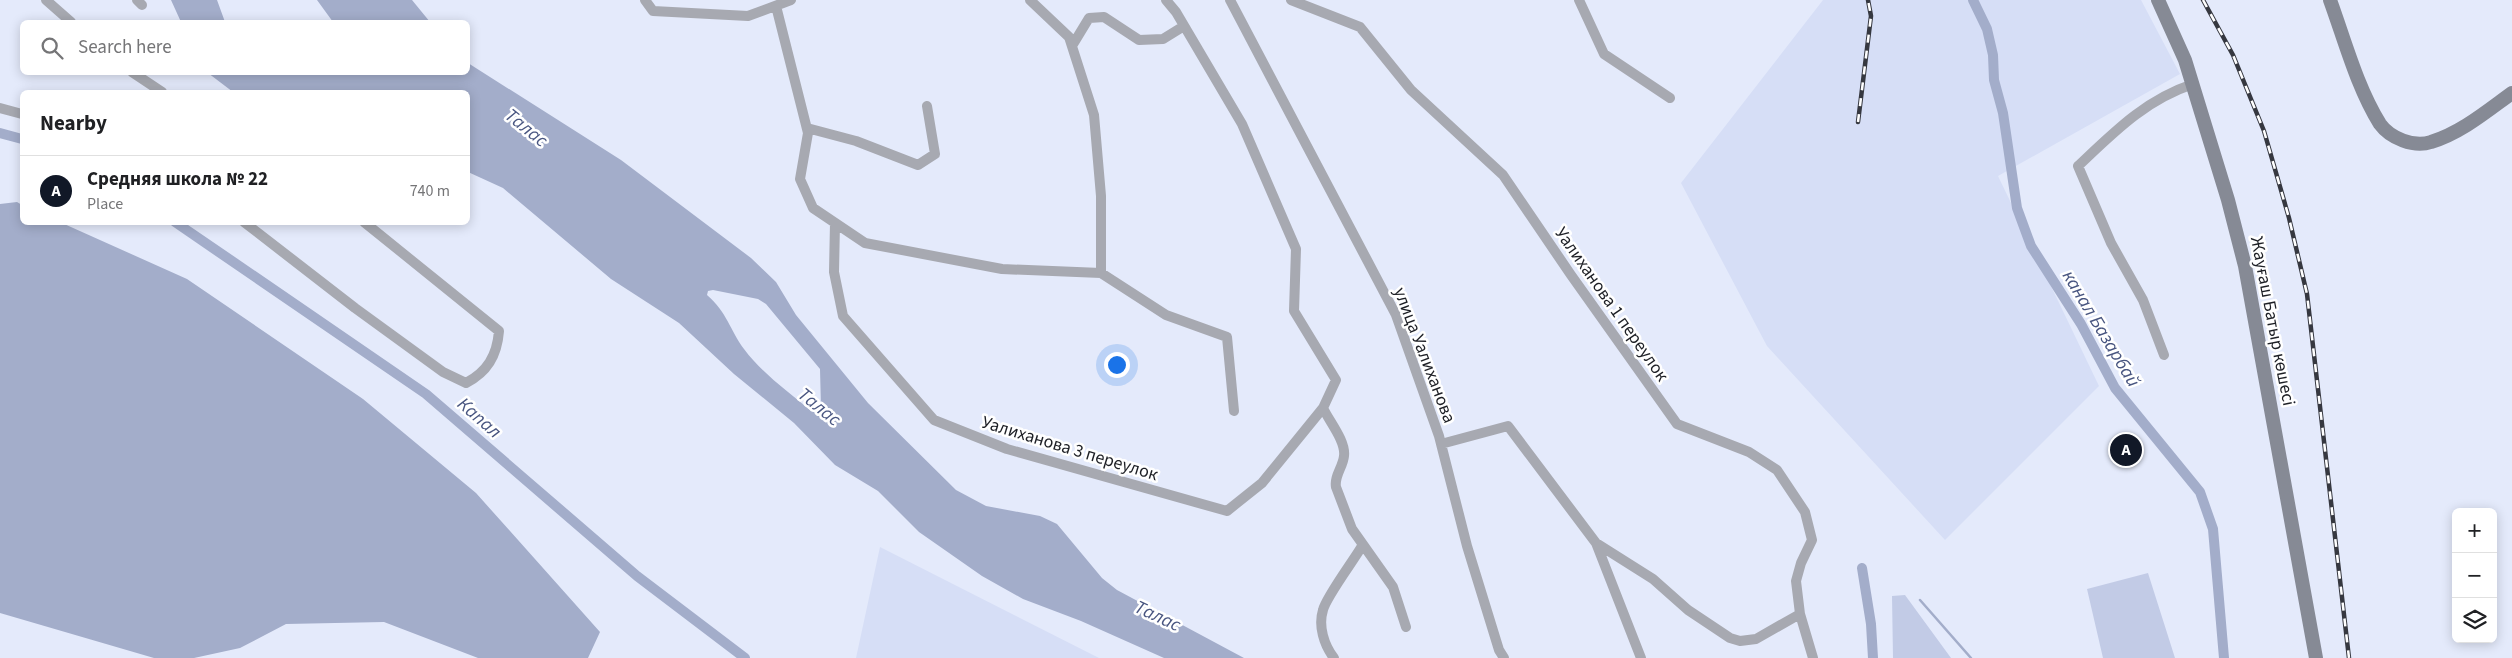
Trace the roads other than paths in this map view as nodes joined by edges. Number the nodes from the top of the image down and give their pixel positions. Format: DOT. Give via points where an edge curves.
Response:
graph roads {
  1 [pos="46,0"];
  2 [pos="644,0"];
  3 [pos="791,0"];
  4 [pos="1030,0"];
  5 [pos="1166,0"];
  6 [pos="1230,0"];
  7 [pos="1291,0"];
  8 [pos="1579,0"];
  9 [pos="2158,0"];
  10 [pos="2330,0"];
  11 [pos="776,6"];
  12 [pos="69,20"];
  13 [pos="1184,26"];
  14 [pos="1072,46"];
  15 [pos="136,75"];
  16 [pos="2193,84"];
  17 [pos="159,90"];
  18 [pos="2512,93"];
  19 [pos="1670,98"];
  20 [pos="927,106"];
  21 [pos="0,108"];
  22 [pos="20,113"];
  23 [pos="807,128"];
  24 [pos="835,222"];
  25 [pos="248,225"];
  26 [pos="368,225"];
  27 [pos="1100,273"];
  28 [pos="2164,355"];
  29 [pos="1323,408"];
  30 [pos="1234,411"];
  31 [pos="1441,444"];
  32 [pos="1596,543"];
  33 [pos="1362,546"];
  34 [pos="1800,614"];
  35 [pos="1406,627"];
  36 [pos="1334,658"];
  37 [pos="1504,658"];
  38 [pos="1641,658"];
  39 [pos="1813,658"];
  40 [pos="2316,658"];
  1 -- 12 [label="street"];
  2 -- 11 [label="street" via="653,11 748,16"];
  3 -- 11 [label="street"];
  4 -- 14 [label="street" via="1069,37"];
  5 -- 13 [label="street"];
  6 -- 31 [label="street, улица Уалиханова" via="1396,315"];
  7 -- 34 [label="street, Уалиханова 1 переулок" via="1360,27 1411,90 1504,175 1677,424 1749,452 1777,470 1806,512 1812,540 1796,581"];
  8 -- 19 [label="street" via="1604,54"];
  9 -- 16 [label="main road, Жауғаш Батыр көшесі"];
  10 -- 18 [label="main road" via="2365,94 2381,125 2404,143 2429,143 2467,125"];
  11 -- 23 [label="street"];
  13 -- 14 [label="street" via="1163,40 1139,40 1104,17 1089,18"];
  13 -- 29 [label="street" via="1242,124 1296,248 1294,311 1336,380"];
  14 -- 27 [label="street" via="1094,115 1101,196"];
  15 -- 17 [label="street"];
  16 -- 28 [label="street" via="2168,92 2131,117 2078,166 2112,243 2143,300"];
  16 -- 40 [label="main road, Жауғаш Батыр көшесі" via="2245,266"];
  20 -- 23 [label="street" via="935,154 918,165 856,141"];
  21 -- 22 [label="street"];
  23 -- 24 [label="street" via="800,179 813,208"];
  24 -- 27 [label="street" via="866,243 943,258 1002,269"];
  24 -- 29 [label="street, Уалиханова 3 переулок" via="834,272 843,316 934,420 1007,449 1227,511 1262,483"];
  25 -- 26 [label="street" via="443,372 466,384 480,376 498,346 499,331"];
  27 -- 30 [label="street" via="1166,315 1227,336"];
  29 -- 33 [label="street" via="1344,448 1336,487"];
  31 -- 32 [label="street" via="1508,426"];
  31 -- 37 [label="street, улица Уалиханова" via="1467,546"];
  32 -- 34 [label="street" via="1653,579 1688,610 1730,638 1740,641 1756,639"];
  32 -- 38 [label="street"];
  33 -- 35 [label="street" via="1394,587"];
  33 -- 36 [label="street" via="1323,609 1323,636"];
  34 -- 39 [label="street, Уалиханова 1 переулок"];
}
